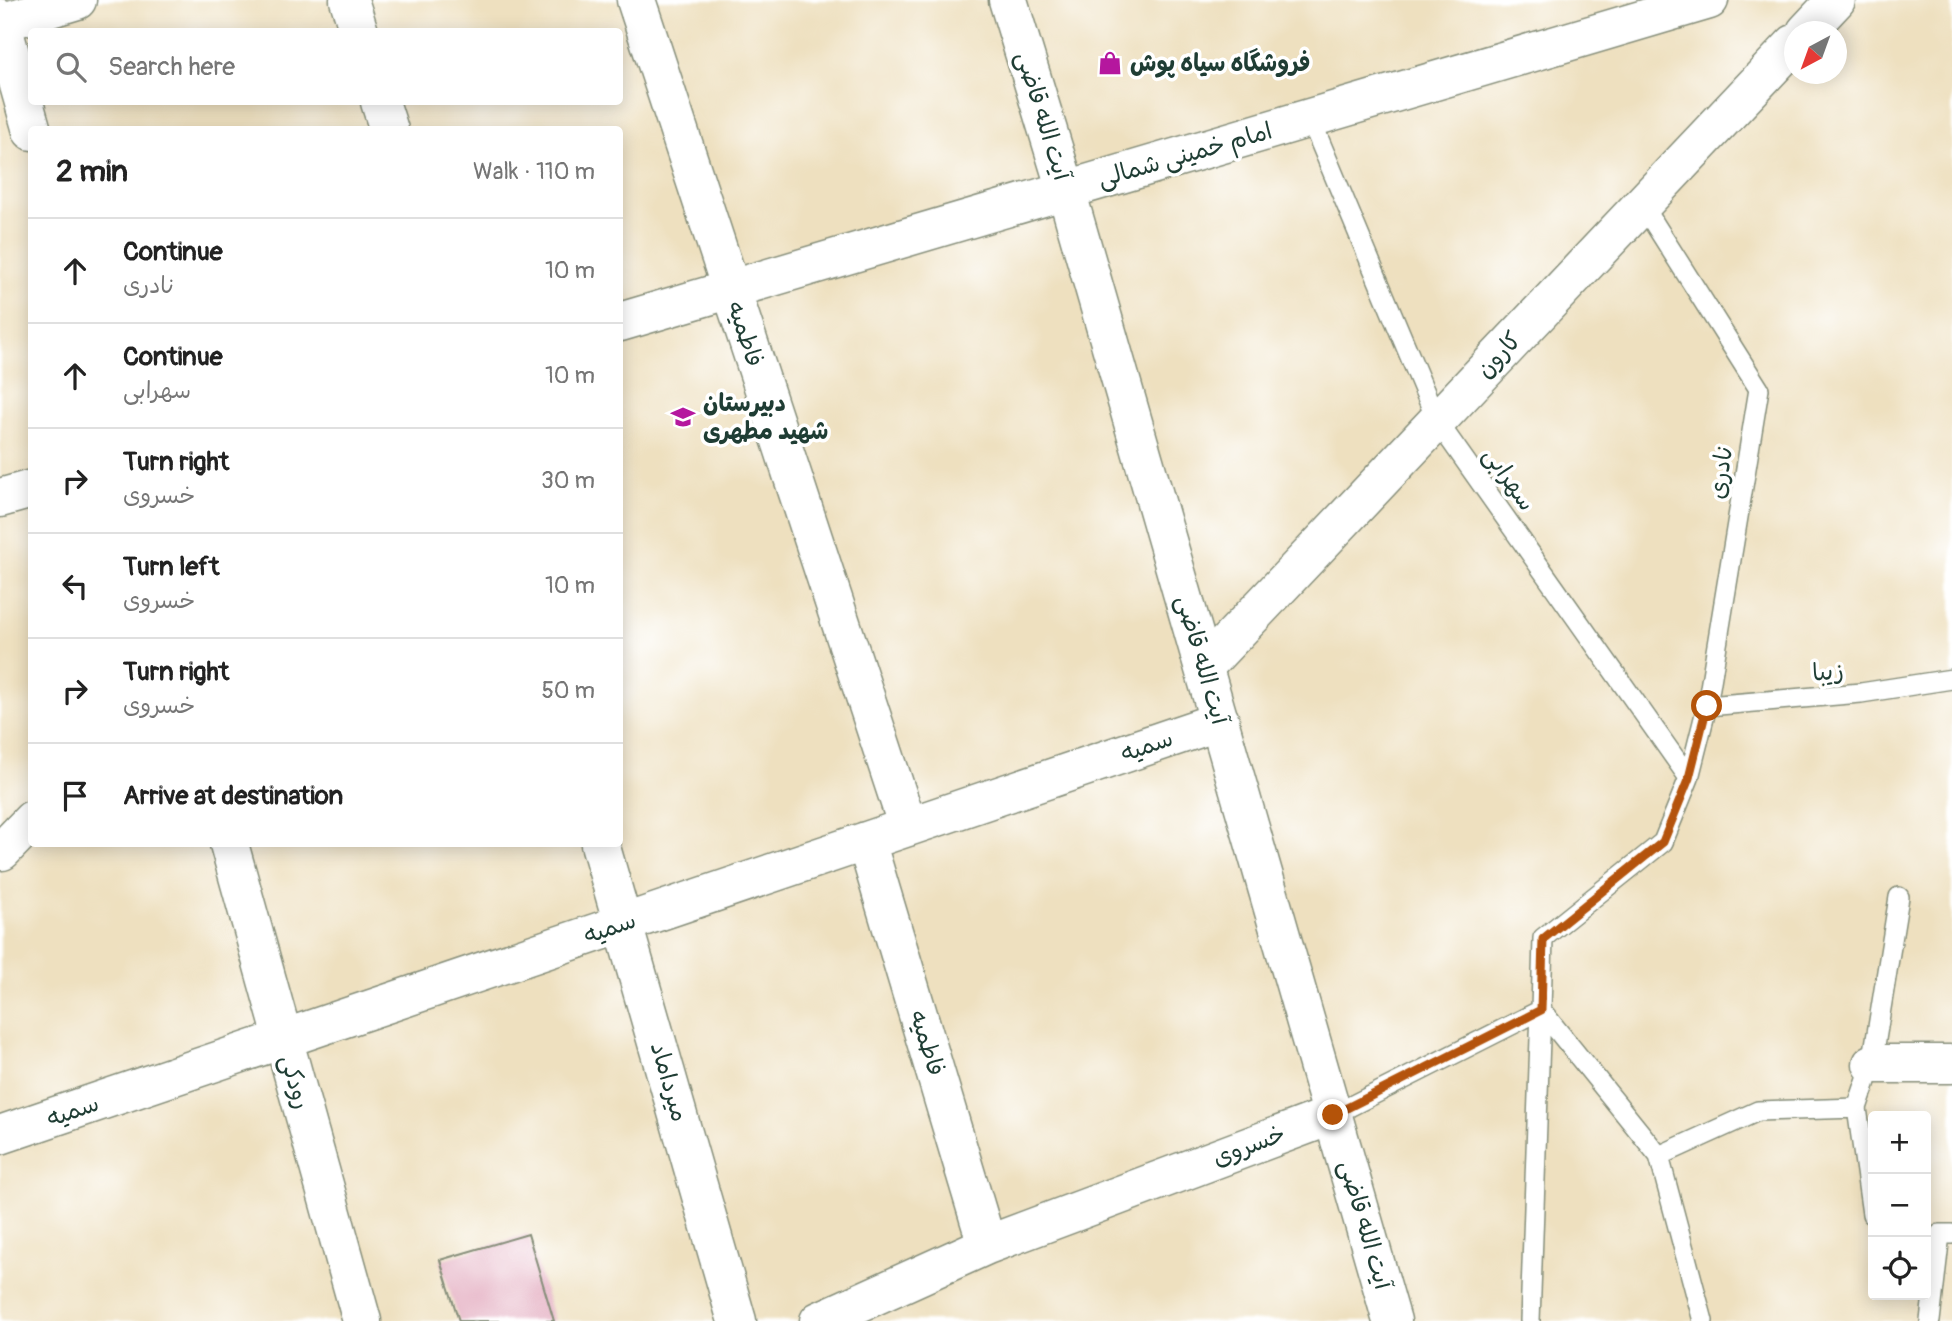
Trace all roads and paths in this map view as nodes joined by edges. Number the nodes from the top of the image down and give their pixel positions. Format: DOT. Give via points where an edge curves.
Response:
graph roads {
  1 [pos="77,0"];
  2 [pos="349,0"];
  3 [pos="636,0"];
  4 [pos="1008,0"];
  5 [pos="1709,0"];
  6 [pos="1836,0"];
  7 [pos="0,21"];
  8 [pos="1816,21"];
  9 [pos="358,28"];
  10 [pos="1784,55"];
  11 [pos="381,105"];
  12 [pos="1310,118"];
  13 [pos="31,126"];
  14 [pos="387,126"];
  15 [pos="1066,190"];
  16 [pos="1642,204"];
  17 [pos="730,289"];
  18 [pos="623,321"];
  19 [pos="1437,421"];
  20 [pos="28,490"];
  21 [pos="0,498"];
  22 [pos="1204,667"];
  23 [pos="1952,679"];
  24 [pos="1707,706"];
  25 [pos="1220,721"];
  26 [pos="1689,778"];
  27 [pos="28,824"];
  28 [pos="908,827"];
  29 [pos="866,841"];
  30 [pos="230,847"];
  31 [pos="601,847"];
  32 [pos="2,851"];
  33 [pos="1899,897"];
  34 [pos="623,924"];
  35 [pos="1541,1010"];
  36 [pos="284,1040"];
  37 [pos="1872,1064"];
  38 [pos="1952,1064"];
  39 [pos="1857,1108"];
  40 [pos="1333,1115"];
  41 [pos="0,1135"];
  42 [pos="1659,1156"];
  43 [pos="1868,1186"];
  44 [pos="1952,1234"];
  45 [pos="987,1245"];
  46 [pos="362,1321"];
  47 [pos="737,1321"];
  48 [pos="819,1321"];
  49 [pos="1392,1321"];
  50 [pos="1530,1321"];
  51 [pos="1703,1321"];
  52 [pos="1930,1321"];
  1 -- 7 [label="street"];
  2 -- 9 [label="street"];
  3 -- 17 [label="street, فاطمیه"];
  4 -- 15 [label="street, آیت الله قاضی"];
  5 -- 12 [label="street, امام خمینی شمالی"];
  6 -- 8 [label="street"];
  7 -- 13 [label="street"];
  10 -- 16 [label="street, کارون"];
  11 -- 14 [label="street"];
  12 -- 15 [label="street, امام خمینی شمالی"];
  12 -- 19 [label="lane, سهرابی"];
  15 -- 17 [label="street, امام خمینی شمالی"];
  15 -- 22 [label="street, آیت الله قاضی"];
  16 -- 19 [label="street, کارون"];
  16 -- 24 [label="lane, نادری" via="1759,389"];
  17 -- 18 [label="street, امام خمینی شمالی"];
  17 -- 28 [label="street, فاطمیه"];
  19 -- 22 [label="street, کارون"];
  19 -- 26 [label="lane, سهرابی"];
  20 -- 21 [label="street"];
  22 -- 25 [label="street, آیت الله قاضی"];
  23 -- 24 [label="lane, زیبا" via="1861,694"];
  24 -- 26 [label="lane, نادری"];
  25 -- 28 [label="street, سمیه"];
  25 -- 40 [label="street, آیت الله قاضی"];
  26 -- 35 [label="lane" via="1663,842 1543,939"];
  27 -- 32 [label="street"];
  28 -- 29 [label="street, سمیه"];
  29 -- 34 [label="street, سمیه"];
  29 -- 45 [label="street, فاطمیه"];
  30 -- 36 [label="street, رودکی"];
  31 -- 34 [label="street, میرداماد"];
  33 -- 37 [label="lane"];
  34 -- 36 [label="street, سمیه"];
  34 -- 47 [label="street, میرداماد"];
  35 -- 40 [label="lane, خسروی"];
  35 -- 42 [label="lane"];
  35 -- 50 [label="lane"];
  36 -- 41 [label="street, سمیه"];
  36 -- 46 [label="street, رودکی"];
  37 -- 38 [label="street"];
  37 -- 39 [label="lane"];
  39 -- 42 [label="lane" via="1758,1111"];
  39 -- 43 [label="lane"];
  40 -- 45 [label="street, خسروی"];
  40 -- 49 [label="street, آیت الله قاضی"];
  42 -- 51 [label="lane"];
  44 -- 52 [label="lane" via="1940,1234"];
  45 -- 48 [label="street, خسروی"];
}
